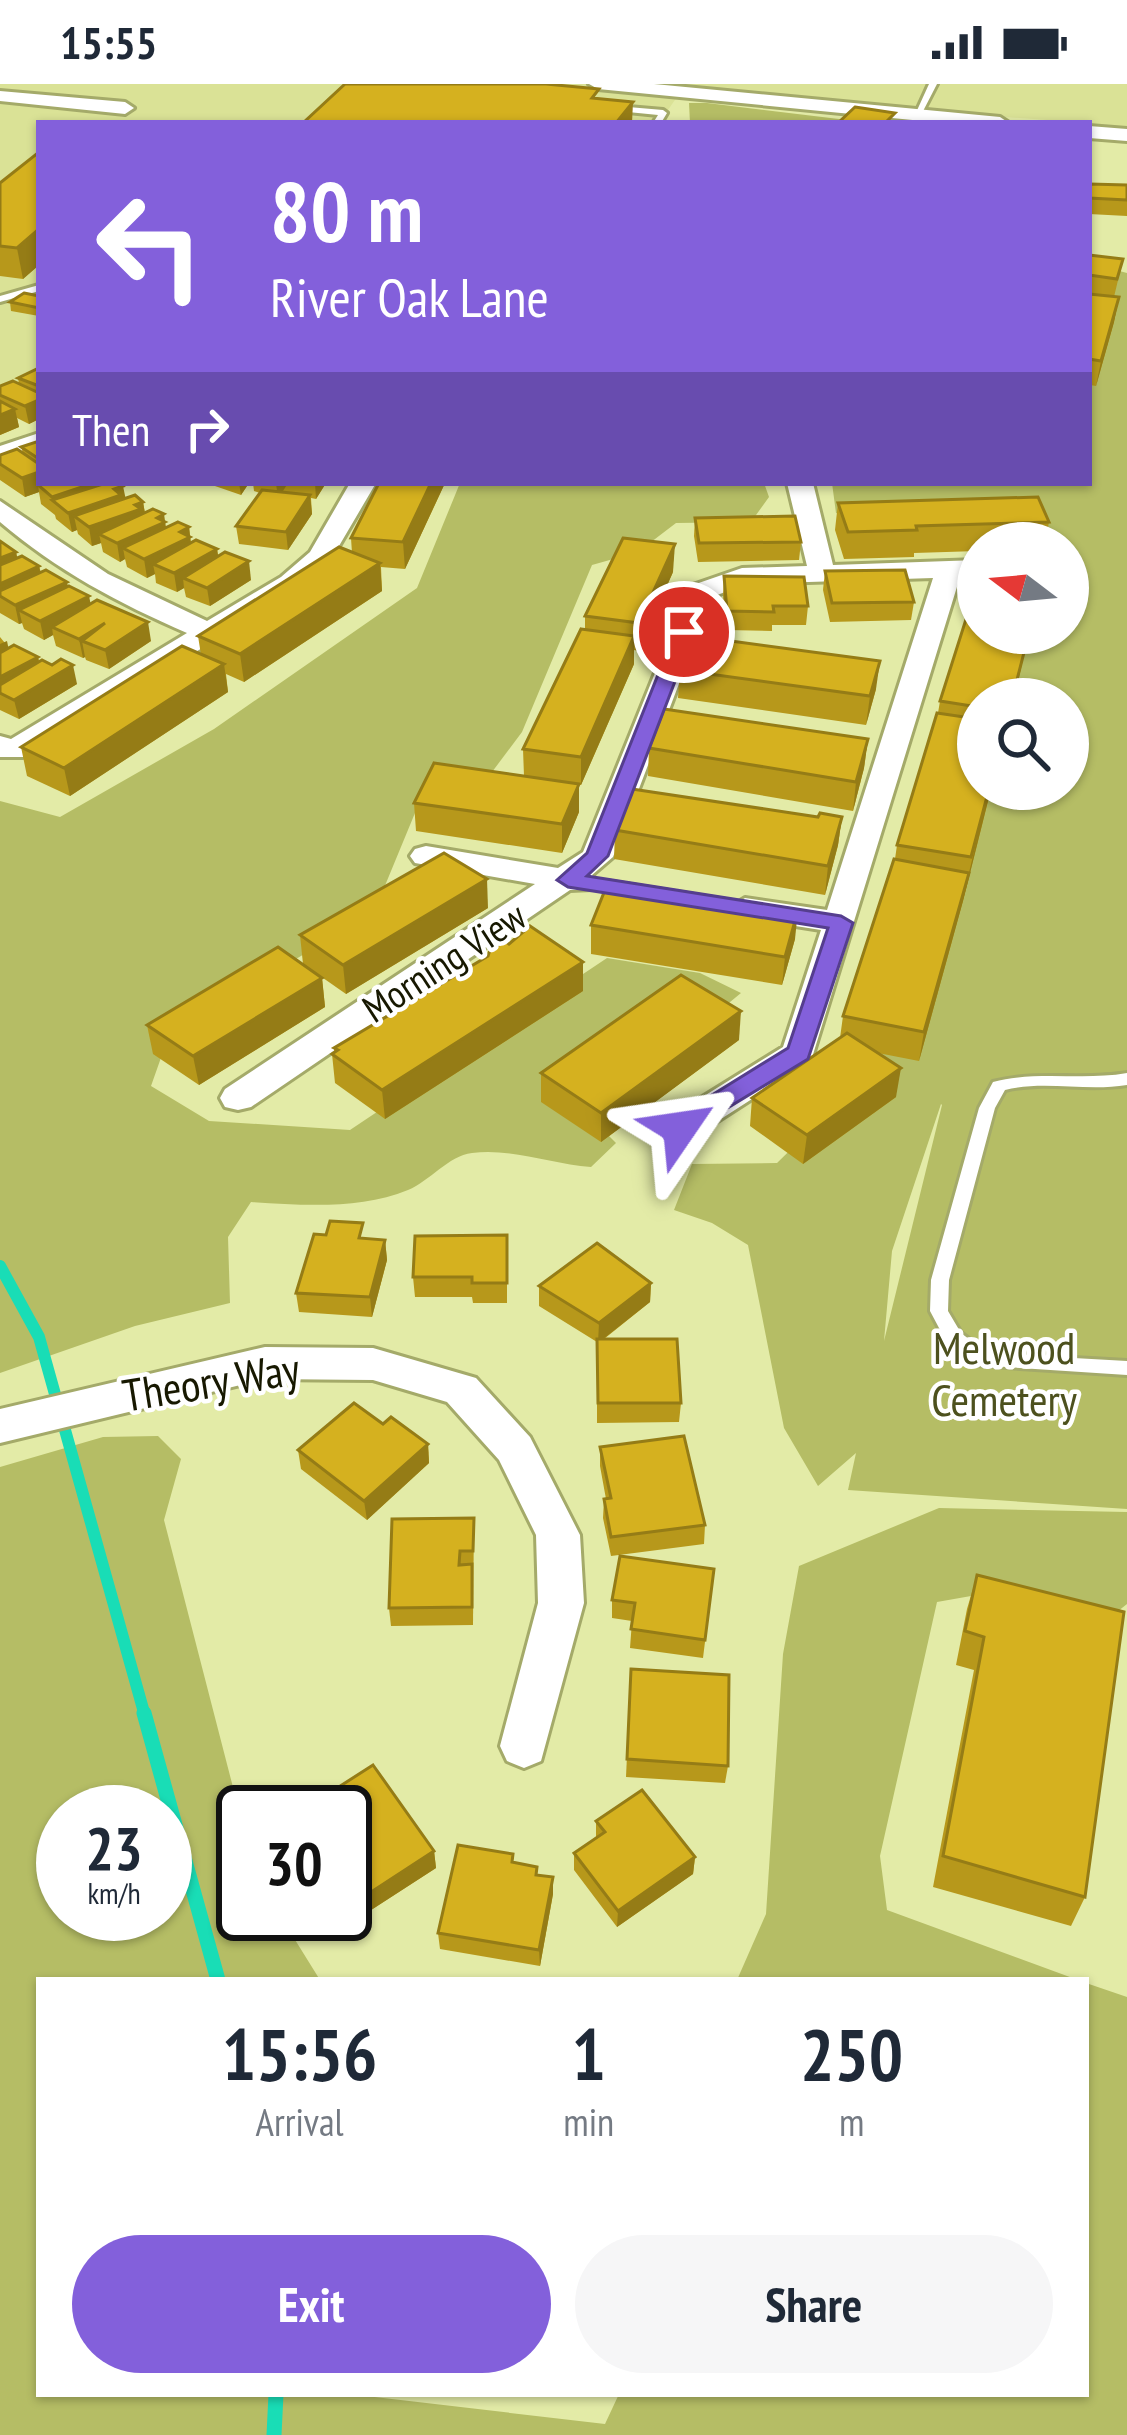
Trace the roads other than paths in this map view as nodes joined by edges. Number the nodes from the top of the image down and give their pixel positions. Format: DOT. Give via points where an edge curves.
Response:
graph roads {
  1 [pos="598,84"];
  2 [pos="933,84"];
  3 [pos="680,88"];
  4 [pos="0,96"];
  5 [pos="597,106"];
  6 [pos="917,115"];
  7 [pos="660,118"];
  8 [pos="111,120"];
  9 [pos="957,120"];
  10 [pos="1092,132"];
  11 [pos="1127,135"];
  12 [pos="36,289"];
  13 [pos="0,299"];
  14 [pos="36,441"];
  15 [pos="0,454"];
  16 [pos="361,486"];
  17 [pos="801,486"];
  18 [pos="0,509"];
  19 [pos="957,569"];
  20 [pos="821,570"];
  21 [pos="957,585"];
  22 [pos="208,632"];
  23 [pos="6,748"];
  24 [pos="426,856"];
  25 [pos="568,880"];
  26 [pos="614,887"];
  27 [pos="705,901"];
  28 [pos="841,923"];
  29 [pos="1127,1079"];
  30 [pos="238,1098"];
  31 [pos="680,1128"];
  32 [pos="1127,1368"];
  33 [pos="0,1426"];
  34 [pos="524,1746"];
  1 -- 3 [label="street"];
  2 -- 6 [label="lane"];
  3 -- 6 [label="street"];
  3 -- 7 [label="lane"];
  4 -- 8 [label="street" via="132,102"];
  5 -- 7 [label="lane"];
  6 -- 9 [label="street"];
  10 -- 11 [label="street"];
  12 -- 13 [label="lane"];
  14 -- 15 [label="street"];
  16 -- 22 [label="street" via="320,557"];
  17 -- 20 [label="street"];
  18 -- 22 [label="street" via="69,566"];
  19 -- 20 [label="street, Morning View"];
  20 -- 25 [label="street, Morning View" via="742,576 700,592 664,715 597,856"];
  21 -- 28 [label="street" via="883,751"];
  22 -- 23 [label="street"];
  24 -- 25 [label="street"];
  25 -- 26 [label="street"];
  25 -- 30 [label="street, Morning View"];
  27 -- 28 [label="street"];
  28 -- 31 [label="street" via="799,1053"];
  29 -- 32 [label="lane" via="999,1086 940,1280 939,1311 954,1338 983,1360"];
  33 -- 34 [label="street, Theory Way" via="265,1363 373,1364 461,1390 515,1449 558,1534 561,1604"];
}
